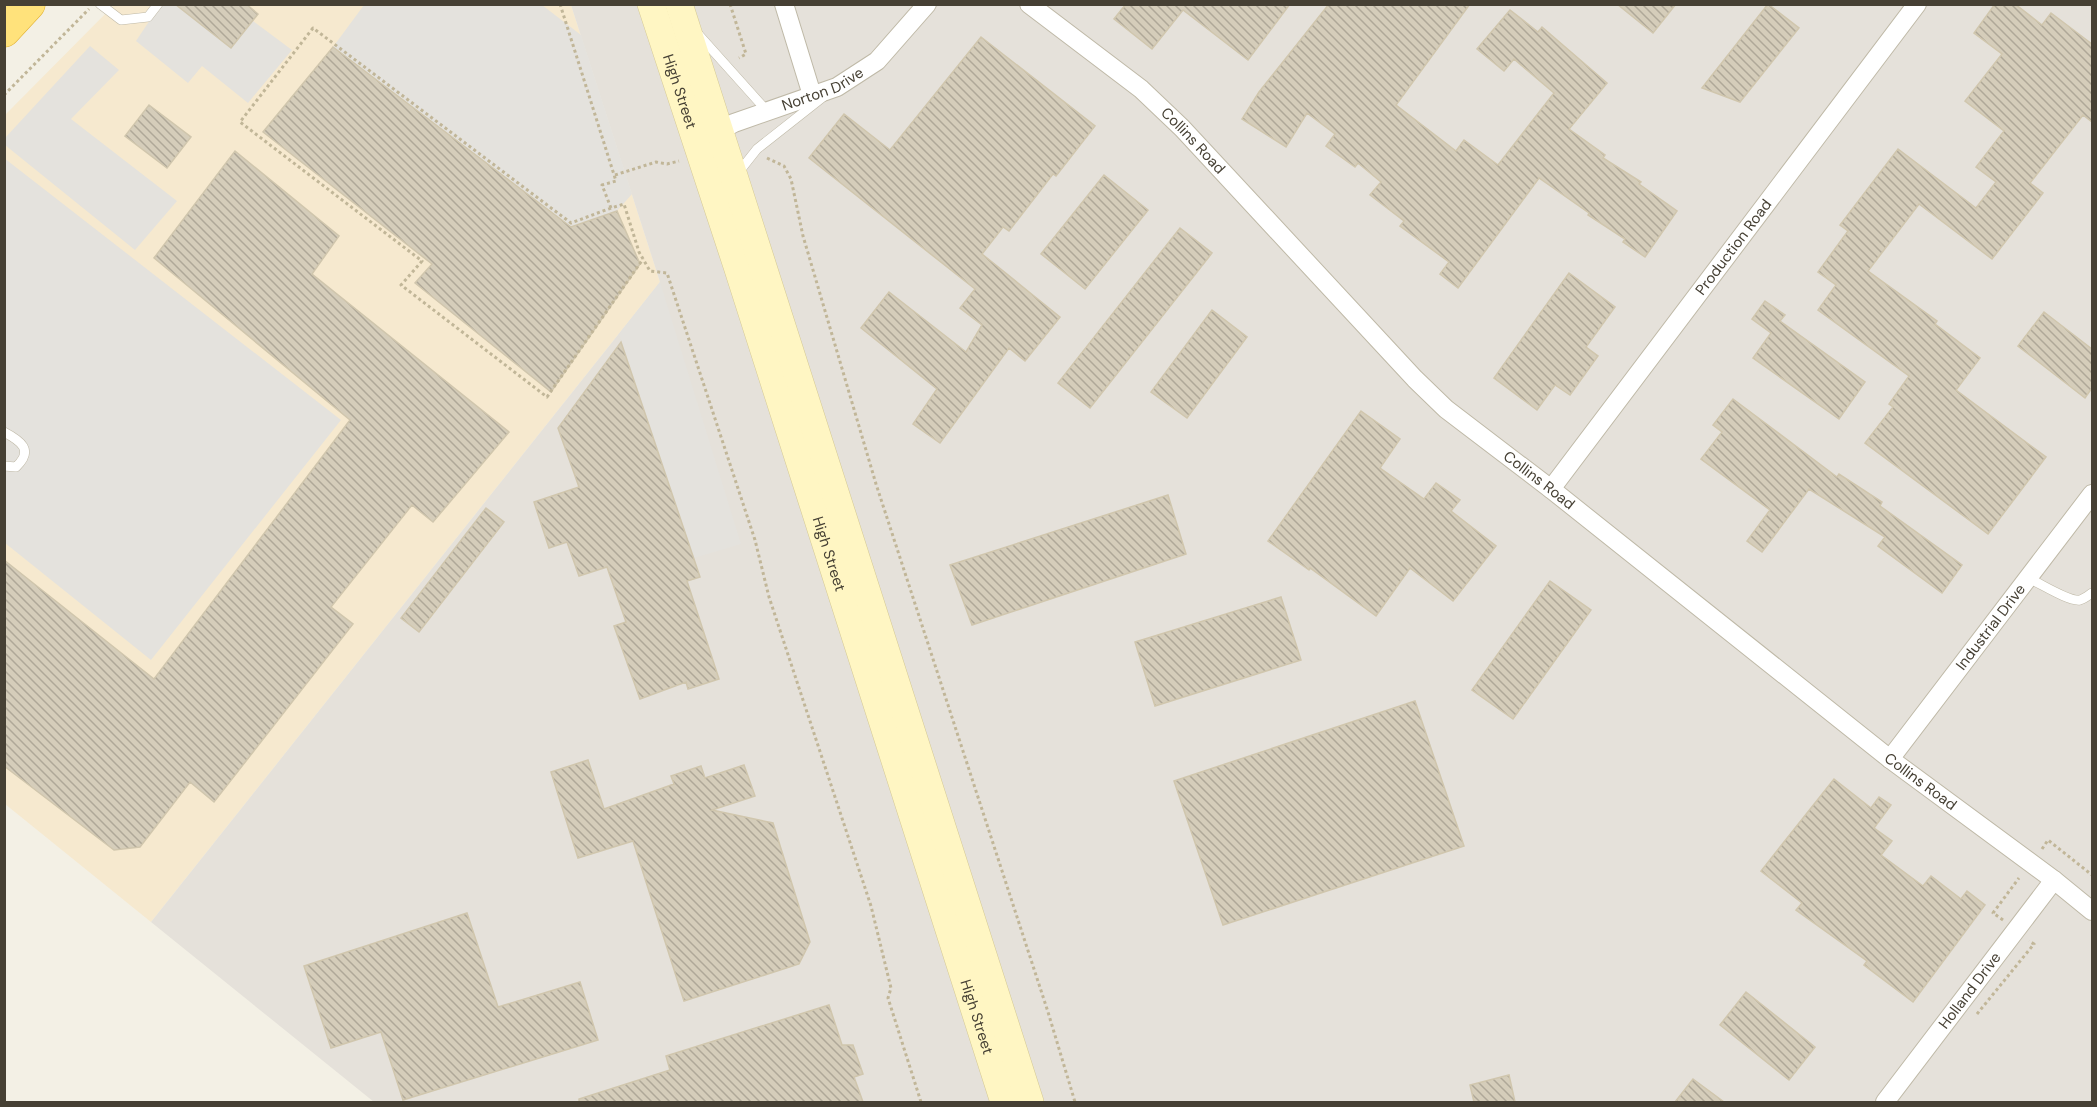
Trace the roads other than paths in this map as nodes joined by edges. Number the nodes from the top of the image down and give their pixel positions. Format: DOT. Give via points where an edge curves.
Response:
graph roads {
  1 [pos="29,4"];
  2 [pos="100,4"];
  3 [pos="158,4"];
  4 [pos="651,4"];
  5 [pos="784,4"];
  6 [pos="927,4"];
  7 [pos="1029,4"];
  8 [pos="1917,4"];
  9 [pos="681,11"];
  10 [pos="4,31"];
  11 [pos="837,87"];
  12 [pos="812,95"];
  13 [pos="766,111"];
  14 [pos="707,136"];
  15 [pos="734,178"];
  16 [pos="4,432"];
  17 [pos="4,466"];
  18 [pos="1551,489"];
  19 [pos="2092,494"];
  20 [pos="2028,578"];
  21 [pos="2092,593"];
  22 [pos="1890,759"];
  23 [pos="2054,880"];
  24 [pos="2092,911"];
  25 [pos="1004,1102"];
  26 [pos="1030,1102"];
  27 [pos="1885,1102"];
  1 -- 10 [label="highway"];
  2 -- 3 [label="lane" via="121,20 148,17"];
  4 -- 14 [label="main road, High Street"];
  5 -- 12 [label="street"];
  6 -- 11 [label="street, Norton Drive" via="877,61"];
  7 -- 18 [label="street, Collins Road" via="1141,89 1182,128 1415,379 1446,409"];
  8 -- 18 [label="street, Production Road"];
  9 -- 13 [label="lane"];
  9 -- 14 [label="main road, High Street"];
  11 -- 12 [label="street, Norton Drive"];
  11 -- 15 [label="lane" via="757,148"];
  12 -- 13 [label="street, Norton Drive"];
  13 -- 14 [label="street, Norton Drive"];
  14 -- 15 [label="main road, High Street"];
  14 -- 25 [label="main road, High Street"];
  15 -- 26 [label="main road, High Street"];
  16 -- 17 [label="lane" via="21,441 24,450 16,467"];
  18 -- 22 [label="street, Collins Road"];
  19 -- 20 [label="street, Industrial Drive"];
  20 -- 21 [label="lane" via="2069,600 2080,600"];
  20 -- 22 [label="street, Industrial Drive"];
  22 -- 23 [label="street, Collins Road"];
  23 -- 24 [label="street, Collins Road"];
  23 -- 27 [label="street, Holland Drive"];
}
